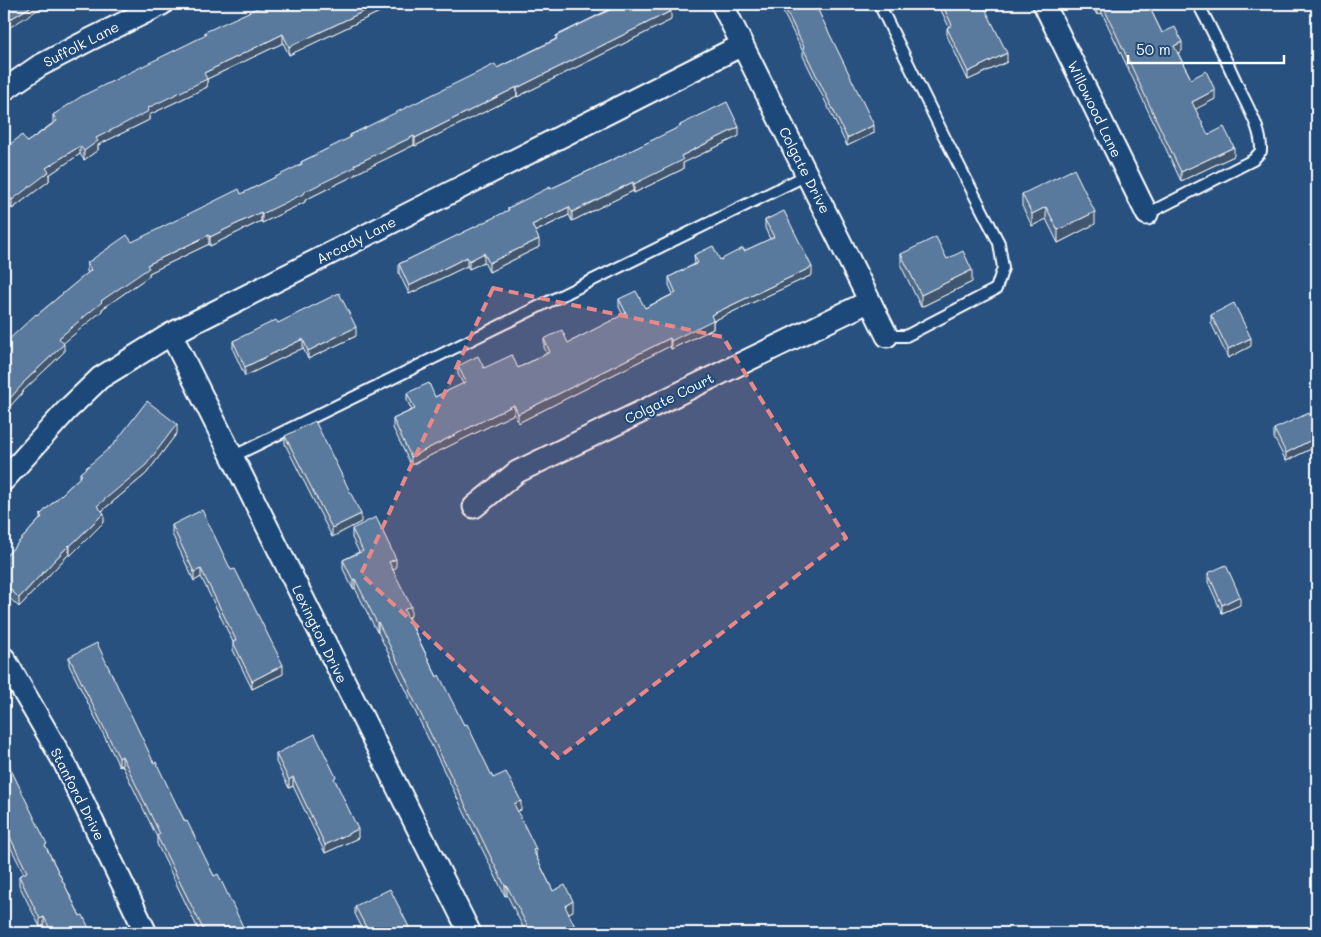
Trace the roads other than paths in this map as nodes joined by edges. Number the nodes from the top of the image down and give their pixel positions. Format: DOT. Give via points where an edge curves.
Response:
graph roads {
  1 [pos="162,4"];
  2 [pos="722,4"];
  3 [pos="879,4"];
  4 [pos="1044,4"];
  5 [pos="1198,4"];
  6 [pos="742,45"];
  7 [pos="4,90"];
  8 [pos="808,175"];
  9 [pos="1147,214"];
  10 [pos="870,301"];
  11 [pos="171,334"];
  12 [pos="887,336"];
  13 [pos="232,457"];
  14 [pos="4,480"];
  15 [pos="474,507"];
  16 [pos="4,658"];
  17 [pos="10,684"];
  18 [pos="146,933"];
  19 [pos="470,933"];
  1 -- 7 [label="street, Suffolk Lane" via="39,66"];
  2 -- 6 [label="street, Colgate Drive"];
  3 -- 12 [label="lane" via="999,243 1003,268 996,289 906,336"];
  4 -- 9 [label="street, Willowood Lane"];
  5 -- 9 [label="lane" via="1250,111 1262,141 1262,151 1253,160"];
  6 -- 8 [label="street, Colgate Drive"];
  6 -- 11 [label="street, Arcady Lane"];
  8 -- 10 [label="street, Colgate Drive"];
  8 -- 13 [label="lane"];
  10 -- 12 [label="street, Colgate Drive"];
  10 -- 15 [label="street, Colgate Court" via="516,472"];
  11 -- 13 [label="street, Lexington Drive"];
  11 -- 14 [label="street, Arcady Lane" via="100,378"];
  13 -- 19 [label="street, Lexington Drive"];
  16 -- 17 [label="street, Stanford Drive"];
  17 -- 18 [label="street, Stanford Drive" via="64,762"];
}
